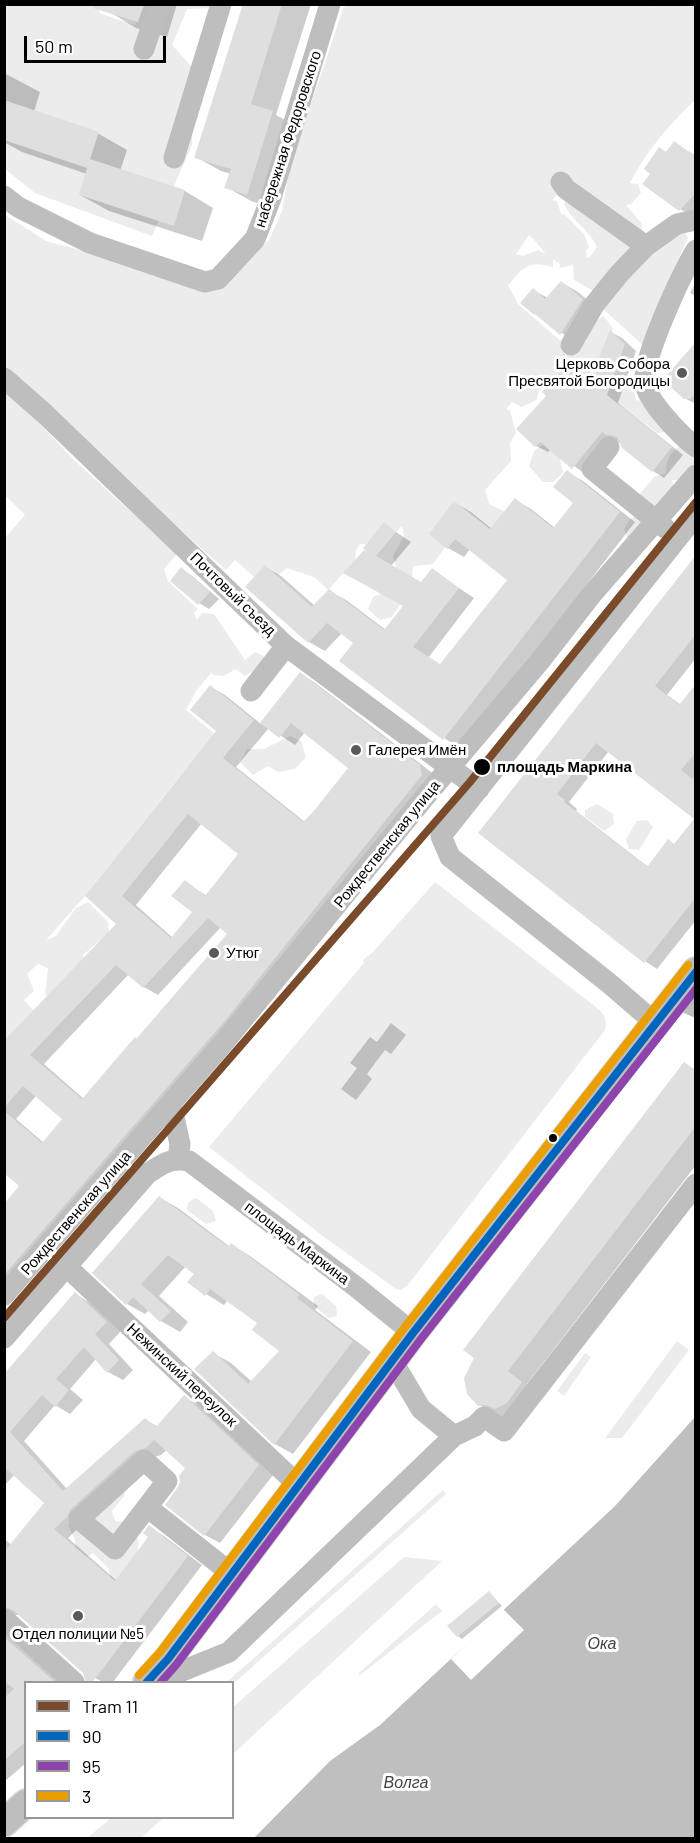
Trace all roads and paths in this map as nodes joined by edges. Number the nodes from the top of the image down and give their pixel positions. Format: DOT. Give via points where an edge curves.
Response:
graph roads {
  1 [pos="159,4"];
  2 [pos="221,4"];
  3 [pos="330,4"];
  4 [pos="144,49"];
  5 [pos="174,158"];
  6 [pos="561,182"];
  7 [pos="4,196"];
  8 [pos="696,220"];
  9 [pos="646,246"];
  10 [pos="696,250"];
  11 [pos="571,345"];
  12 [pos="4,378"];
  13 [pos="609,447"];
  14 [pos="696,447"];
  15 [pos="696,475"];
  16 [pos="696,515"];
  17 [pos="655,519"];
  18 [pos="677,537"];
  19 [pos="286,646"];
  20 [pos="251,691"];
  21 [pos="450,767"];
  22 [pos="479,789"];
  23 [pos="696,971"];
  24 [pos="685,1002"];
  25 [pos="654,1022"];
  26 [pos="171,1104"];
  27 [pos="178,1158"];
  28 [pos="696,1184"];
  29 [pos="66,1266"];
  30 [pos="4,1295"];
  31 [pos="413,1333"];
  32 [pos="4,1338"];
  33 [pos="392,1360"];
  34 [pos="454,1436"];
  35 [pos="297,1484"];
  36 [pos="147,1507"];
  37 [pos="232,1574"];
  38 [pos="4,1619"];
  39 [pos="72,1681"];
  40 [pos="149,1681"];
  41 [pos="161,1681"];
  42 [pos="24,1805"];
  43 [pos="4,1823"];
  1 -- 4 [label="street"];
  2 -- 5 [label="street"];
  3 -- 7 [label="street, набережная Федоровского" via="255,240 218,279 206,282 90,243"];
  6 -- 9 [label="street"];
  8 -- 9 [label="street" via="677,224"];
  9 -- 11 [label="street" via="594,305"];
  10 -- 14 [label="street" via="669,303 647,365 645,384 658,409"];
  12 -- 19 [label="street, Почтовый съезд"];
  13 -- 17 [label="street" via="592,469"];
  15 -- 17 [label="street, Рождественская улица"];
  16 -- 18 [label="street"];
  17 -- 18 [label="street"];
  17 -- 21 [label="street, Рождественская улица"];
  18 -- 22 [label="street"];
  19 -- 20 [label="street"];
  19 -- 21 [label="street, Почтовый съезд"];
  21 -- 22 [label="street, Почтовый съезд"];
  21 -- 26 [label="street, Рождественская улица"];
  22 -- 25 [label="street" via="441,836 450,857"];
  23 -- 24 [label="main road"];
  24 -- 25 [label="main road"];
  25 -- 31 [label="main road"];
  26 -- 27 [label="street" via="180,1144"];
  26 -- 30 [label="street, Рождественская улица"];
  27 -- 29 [label="street, Рождественская улица" via="147,1174"];
  27 -- 31 [label="street, площадь Маркина" via="189,1161"];
  28 -- 34 [label="street" via="504,1431 484,1417"];
  29 -- 32 [label="street, Рождественская улица"];
  29 -- 35 [label="street, Нежинский переулок"];
  31 -- 33 [label="main road"];
  33 -- 34 [label="street" via="421,1409"];
  33 -- 35 [label="main road"];
  34 -- 41 [label="street" via="229,1652"];
  35 -- 37 [label="main road"];
  36 -- 37 [label="street"];
  37 -- 40 [label="main road"];
  38 -- 39 [label="street"];
  42 -- 43 [label="main road"];
}
